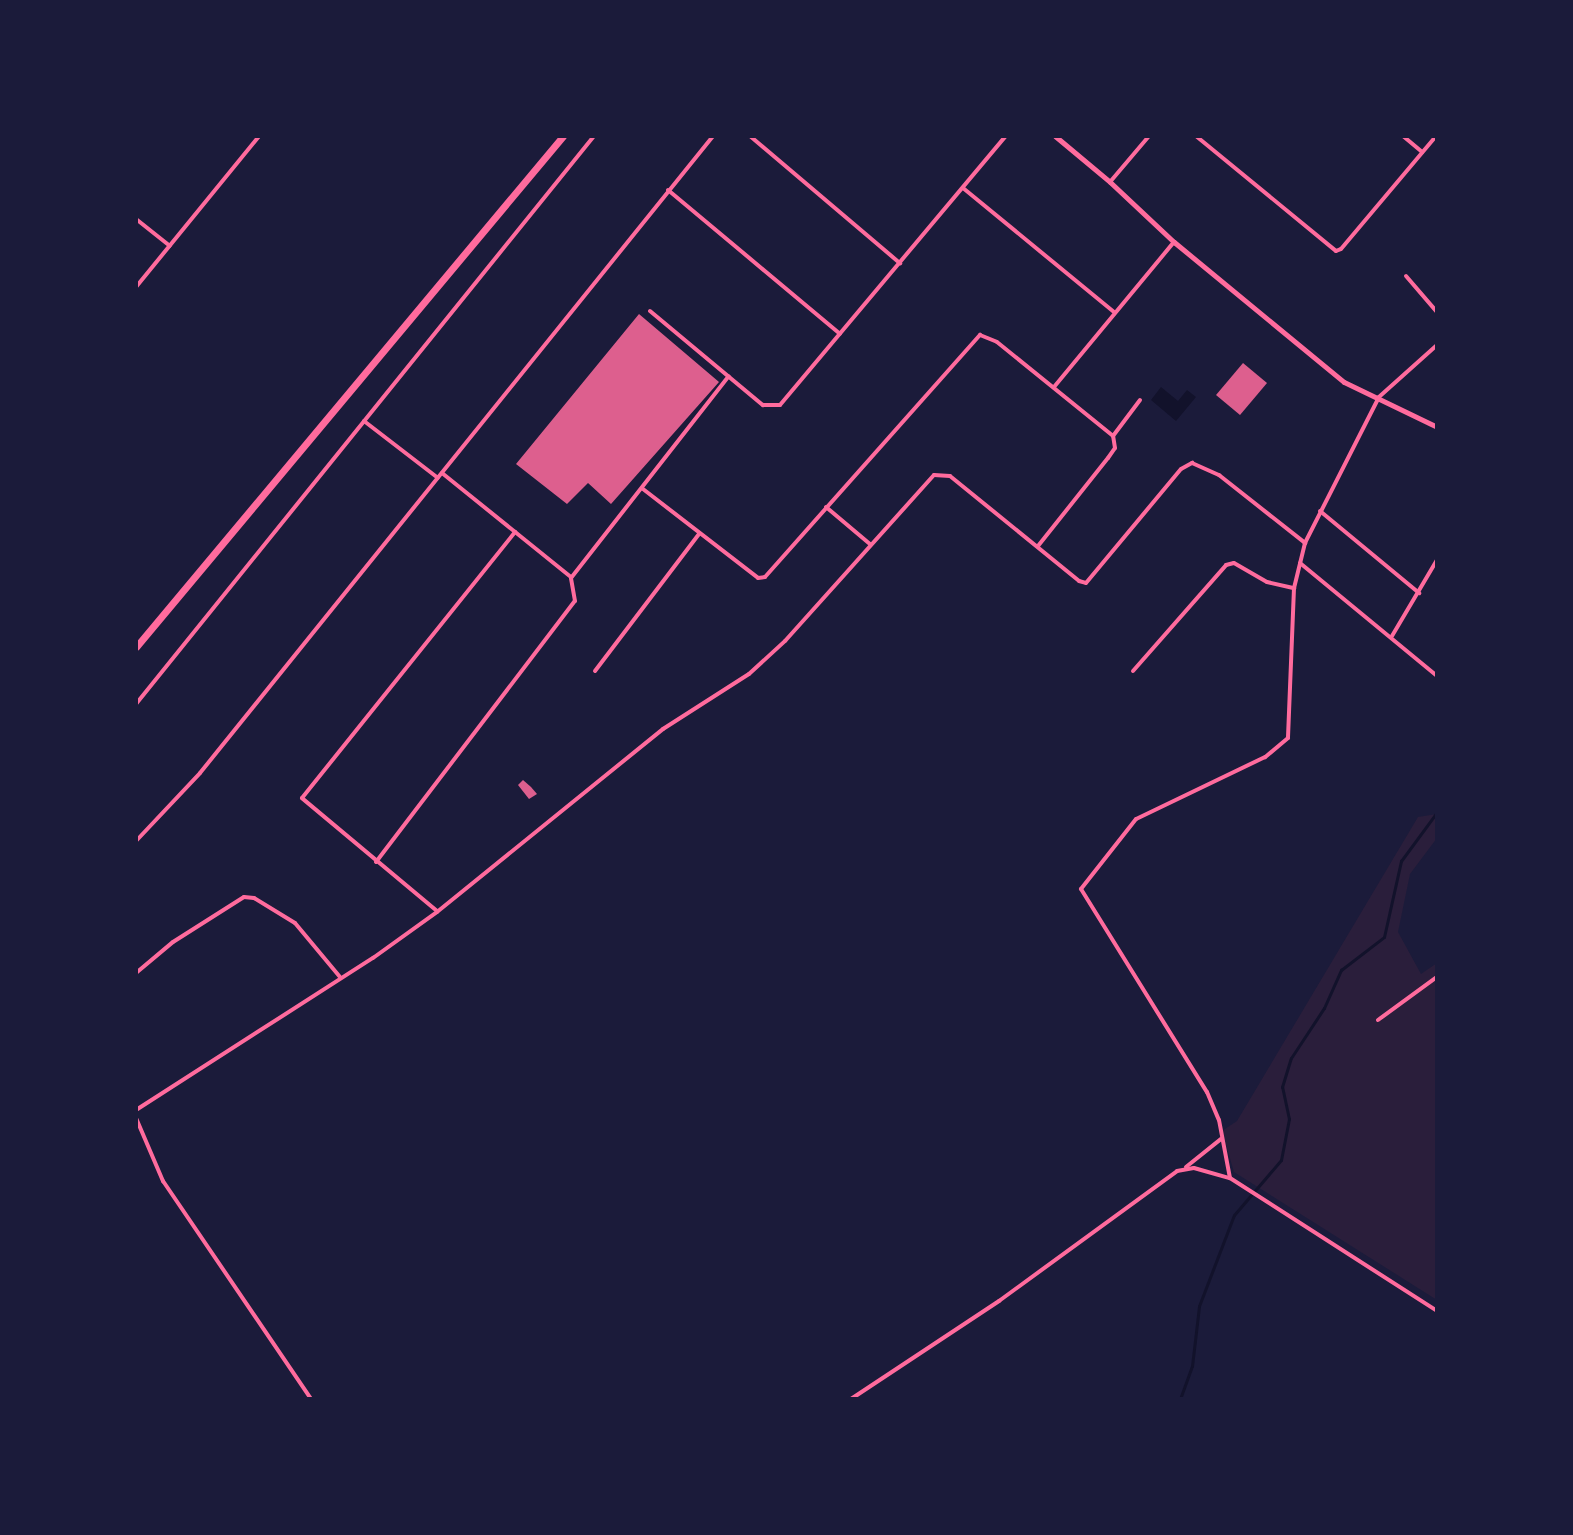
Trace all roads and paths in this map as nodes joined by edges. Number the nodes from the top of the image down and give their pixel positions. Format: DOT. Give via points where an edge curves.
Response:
graph roads {
  1 [pos="259,136"];
  2 [pos="563,136"];
  3 [pos="594,136"];
  4 [pos="713,136"];
  5 [pos="750,136"];
  6 [pos="1006,136"];
  7 [pos="1055,136"];
  8 [pos="1149,136"];
  9 [pos="1196,136"];
  10 [pos="1403,136"];
  11 [pos="1436,136"];
  12 [pos="1422,152"];
  13 [pos="1110,182"];
  14 [pos="963,188"];
  15 [pos="668,190"];
  16 [pos="136,219"];
  17 [pos="1174,242"];
  18 [pos="170,246"];
  19 [pos="900,263"];
  20 [pos="1406,276"];
  21 [pos="136,287"];
  22 [pos="650,311"];
  23 [pos="1114,312"];
  24 [pos="1437,312"];
  25 [pos="840,334"];
  26 [pos="1437,345"];
  27 [pos="729,376"];
  28 [pos="1054,387"];
  29 [pos="1379,397"];
  30 [pos="1140,400"];
  31 [pos="364,421"];
  32 [pos="1437,427"];
  33 [pos="1113,436"];
  34 [pos="442,473"];
  35 [pos="438,478"];
  36 [pos="643,489"];
  37 [pos="825,507"];
  38 [pos="1320,511"];
  39 [pos="515,532"];
  40 [pos="699,534"];
  41 [pos="1305,543"];
  42 [pos="870,544"];
  43 [pos="1037,547"];
  44 [pos="1437,560"];
  45 [pos="1300,563"];
  46 [pos="571,578"];
  47 [pos="1294,588"];
  48 [pos="1419,593"];
  49 [pos="1392,636"];
  50 [pos="136,647"];
  51 [pos="595,671"];
  52 [pos="1133,671"];
  53 [pos="1437,676"];
  54 [pos="136,704"];
  55 [pos="136,841"];
  56 [pos="376,862"];
  57 [pos="437,912"];
  58 [pos="136,973"];
  59 [pos="1437,977"];
  60 [pos="341,978"];
  61 [pos="1378,1020"];
  62 [pos="136,1110"];
  63 [pos="136,1118"];
  64 [pos="1221,1139"];
  65 [pos="1185,1167"];
  66 [pos="1230,1178"];
  67 [pos="1437,1311"];
  68 [pos="310,1399"];
  69 [pos="851,1399"];
  1 -- 18 [label="street"];
  2 -- 50 [label="highway"];
  3 -- 31 [label="street"];
  4 -- 15 [label="street"];
  5 -- 19 [label="street"];
  6 -- 14 [label="street"];
  7 -- 13 [label="street"];
  8 -- 13 [label="street"];
  9 -- 12 [label="street" via="1336,251"];
  10 -- 12 [label="street"];
  11 -- 12 [label="street"];
  13 -- 17 [label="street"];
  14 -- 19 [label="street"];
  14 -- 23 [label="street"];
  15 -- 25 [label="street"];
  15 -- 34 [label="street"];
  16 -- 18 [label="street"];
  17 -- 23 [label="street"];
  17 -- 29 [label="street" via="1344,382"];
  18 -- 21 [label="street"];
  19 -- 25 [label="street"];
  20 -- 24 [label="street"];
  22 -- 27 [label="street"];
  23 -- 28 [label="street"];
  25 -- 27 [label="street" via="780,405 763,405"];
  26 -- 29 [label="street"];
  27 -- 36 [label="street"];
  28 -- 33 [label="street"];
  28 -- 37 [label="street" via="997,342 980,335"];
  29 -- 32 [label="street"];
  29 -- 38 [label="street"];
  30 -- 33 [label="street"];
  31 -- 35 [label="street"];
  31 -- 54 [label="street"];
  33 -- 43 [label="street" via="1115,448"];
  34 -- 35 [label="street"];
  34 -- 39 [label="street"];
  35 -- 55 [label="street" via="200,773"];
  36 -- 40 [label="street"];
  36 -- 46 [label="street"];
  37 -- 40 [label="street" via="765,577 758,578"];
  37 -- 42 [label="street"];
  38 -- 41 [label="street"];
  38 -- 48 [label="street"];
  39 -- 46 [label="street"];
  39 -- 56 [label="street" via="302,798"];
  40 -- 51 [label="street"];
  41 -- 43 [label="street" via="1219,475 1192,463 1181,469 1086,583"];
  41 -- 45 [label="street"];
  42 -- 43 [label="street" via="926,479 941,473"];
  42 -- 57 [label="street" via="749,674 663,729"];
  44 -- 48 [label="street"];
  45 -- 47 [label="street"];
  45 -- 49 [label="street"];
  46 -- 56 [label="street" via="575,601"];
  47 -- 52 [label="street" via="1267,582 1234,563 1226,565"];
  47 -- 64 [label="street" via="1288,738 1265,757 1136,819 1081,889 1207,1092"];
  48 -- 49 [label="street"];
  49 -- 53 [label="street"];
  56 -- 57 [label="street"];
  57 -- 60 [label="street"];
  58 -- 60 [label="street" via="173,942 244,897 261,901 295,923"];
  59 -- 61 [label="street"];
  60 -- 62 [label="street"];
  63 -- 68 [label="street" via="163,1181"];
  64 -- 65 [label="street"];
  64 -- 66 [label="street"];
  65 -- 66 [label="street"];
  65 -- 69 [label="street"];
  66 -- 67 [label="street"];
}
